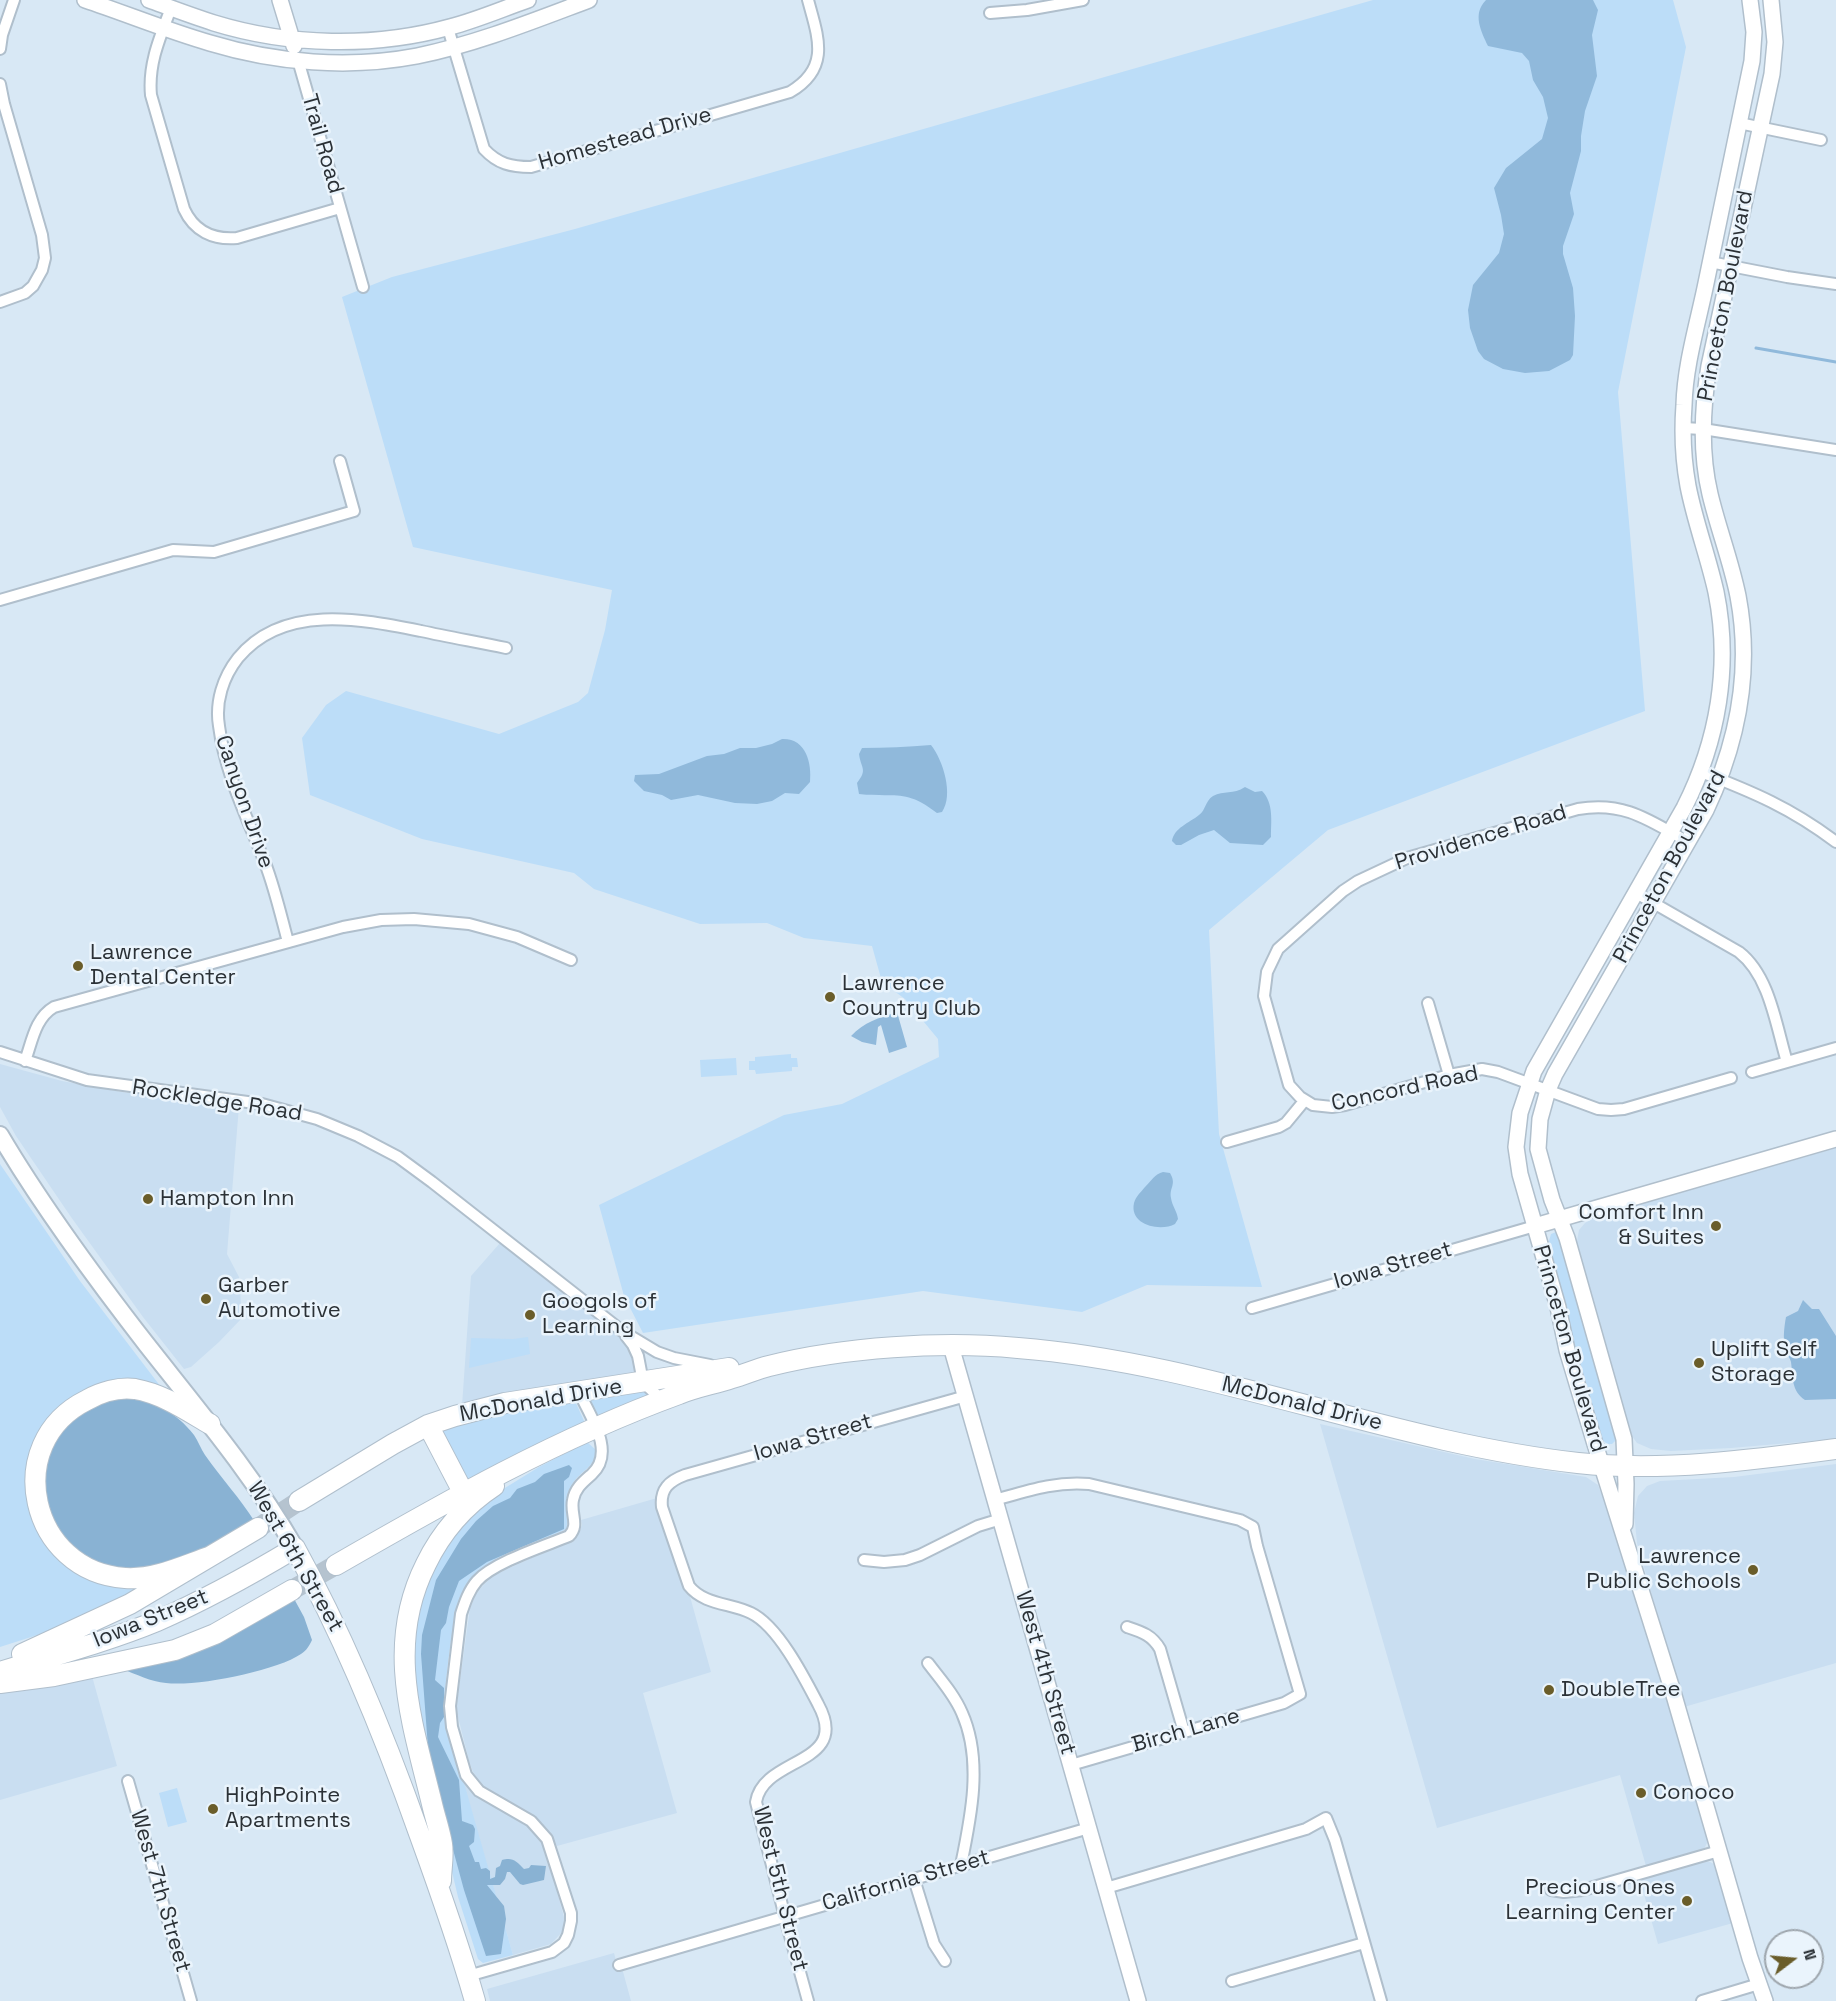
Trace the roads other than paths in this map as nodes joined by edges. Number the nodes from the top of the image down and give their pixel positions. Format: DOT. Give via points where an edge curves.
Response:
graph roads {
  1 [pos="14,0"];
  2 [pos="86,0"];
  3 [pos="149,0"];
  4 [pos="280,0"];
  5 [pos="528,0"];
  6 [pos="589,0"];
  7 [pos="807,0"];
  8 [pos="1083,0"];
  9 [pos="1750,0"];
  10 [pos="1771,0"];
  11 [pos="171,8"];
  12 [pos="990,13"];
  13 [pos="164,27"];
  14 [pos="448,28"];
  15 [pos="292,39"];
  16 [pos="454,47"];
  17 [pos="0,49"];
  18 [pos="254,53"];
  19 [pos="298,60"];
  20 [pos="0,84"];
  21 [pos="1739,123"];
  22 [pos="1760,128"];
  23 [pos="1821,140"];
  24 [pos="340,207"];
  25 [pos="1710,262"];
  26 [pos="1731,266"];
  27 [pos="1836,284"];
  28 [pos="363,287"];
  29 [pos="0,302"];
  30 [pos="1683,428"];
  31 [pos="1703,429"];
  32 [pos="1836,450"];
  33 [pos="340,461"];
  34 [pos="0,600"];
  35 [pos="506,648"];
  36 [pos="1701,772"];
  37 [pos="1720,780"];
  38 [pos="1671,832"];
  39 [pos="1688,842"];
  40 [pos="1836,842"];
  41 [pos="1636,893"];
  42 [pos="1654,903"];
  43 [pos="288,942"];
  44 [pos="571,960"];
  45 [pos="1428,1003"];
  46 [pos="1836,1048"];
  47 [pos="0,1052"];
  48 [pos="25,1061"];
  49 [pos="1787,1062"];
  50 [pos="1752,1072"];
  51 [pos="1449,1075"];
  52 [pos="1731,1078"];
  53 [pos="1529,1083"];
  54 [pos="1548,1090"];
  55 [pos="1305,1100"];
  56 [pos="0,1135"];
  57 [pos="1836,1139"];
  58 [pos="1227,1142"];
  59 [pos="1559,1219"];
  60 [pos="1535,1226"];
  61 [pos="1252,1308"];
  62 [pos="622,1331"];
  63 [pos="951,1346"];
  64 [pos="768,1366"];
  65 [pos="728,1368"];
  66 [pos="643,1382"];
  67 [pos="579,1392"];
  68 [pos="966,1396"];
  69 [pos="662,1400"];
  70 [pos="210,1424"];
  71 [pos="428,1425"];
  72 [pos="595,1427"];
  73 [pos="1836,1449"];
  74 [pos="533,1458"];
  75 [pos="1601,1464"];
  76 [pos="1626,1465"];
  77 [pos="665,1488"];
  78 [pos="463,1492"];
  79 [pos="995,1500"];
  80 [pos="299,1501"];
  81 [pos="1001,1519"];
  82 [pos="258,1528"];
  83 [pos="1624,1533"];
  84 [pos="295,1548"];
  85 [pos="209,1557"];
  86 [pos="864,1560"];
  87 [pos="336,1565"];
  88 [pos="292,1590"];
  89 [pos="1127,1627"];
  90 [pos="928,1663"];
  91 [pos="0,1664"];
  92 [pos="0,1672"];
  93 [pos="0,1683"];
  94 [pos="1184,1732"];
  95 [pos="1071,1765"];
  96 [pos="128,1781"];
  97 [pos="1089,1828"];
  98 [pos="1719,1851"];
  99 [pos="961,1865"];
  100 [pos="914,1879"];
  101 [pos="1106,1887"];
  102 [pos="1551,1890"];
  103 [pos="440,1892"];
  104 [pos="785,1917"];
  105 [pos="1364,1944"];
  106 [pos="945,1961"];
  107 [pos="619,1965"];
  108 [pos="468,1976"];
  109 [pos="1232,1981"];
  110 [pos="1759,1984"];
  111 [pos="191,2001"];
  112 [pos="475,2001"];
  113 [pos="808,2001"];
  114 [pos="1138,2001"];
  115 [pos="1381,2001"];
  116 [pos="1702,2001"];
  117 [pos="1765,2001"];
  1 -- 17 [label="street"];
  2 -- 13 [label="street"];
  3 -- 11 [label="street"];
  4 -- 15 [label="street, Trail Road"];
  5 -- 14 [label="street"];
  6 -- 16 [label="street"];
  7 -- 16 [label="street, Homestead Drive" via="819,47 815,68 802,85 790,92 531,167 506,165 484,149"];
  8 -- 12 [label="street"];
  9 -- 21 [label="street, Princeton Boulevard" via="1754,46"];
  10 -- 22 [label="street, Princeton Boulevard" via="1774,59"];
  11 -- 13 [label="street"];
  11 -- 15 [label="street" via="214,23"];
  13 -- 18 [label="street" via="211,44"];
  13 -- 24 [label="street" via="151,69 151,96 188,219 213,236 227,239"];
  14 -- 15 [label="street" via="375,40"];
  14 -- 16 [label="street, Homestead Drive"];
  15 -- 18 [label="street"];
  15 -- 19 [label="street, Trail Road"];
  16 -- 19 [label="street" via="385,60"];
  18 -- 19 [label="street"];
  19 -- 24 [label="street, Trail Road"];
  20 -- 29 [label="street" via="45,247 42,270 33,286"];
  21 -- 22 [label="street"];
  21 -- 25 [label="street, Princeton Boulevard"];
  22 -- 23 [label="street"];
  22 -- 26 [label="street, Princeton Boulevard"];
  24 -- 28 [label="street, Trail Road"];
  25 -- 26 [label="street"];
  25 -- 30 [label="street, Princeton Boulevard" via="1688,374"];
  26 -- 27 [label="street"];
  26 -- 31 [label="street, Princeton Boulevard" via="1709,366"];
  30 -- 31 [label="street"];
  30 -- 36 [label="street, Princeton Boulevard" via="1688,487 1716,593 1722,637 1720,695"];
  31 -- 32 [label="street"];
  31 -- 37 [label="street, Princeton Boulevard" via="1708,482 1738,595 1743,642 1739,711"];
  33 -- 34 [label="street" via="354,511 214,552 173,550"];
  35 -- 43 [label="street, Canyon Drive" via="364,620 327,619 288,626 265,636 233,664 221,692 219,728 238,796 267,867"];
  36 -- 37 [label="street"];
  36 -- 38 [label="street, Princeton Boulevard"];
  37 -- 39 [label="street, Princeton Boulevard"];
  37 -- 40 [label="street" via="1787,808"];
  38 -- 39 [label="street, Providence Road"];
  38 -- 41 [label="street, Princeton Boulevard"];
  38 -- 55 [label="street, Providence Road" via="1622,808 1578,808 1407,858 1343,891 1278,949 1264,984 1266,1007 1289,1085"];
  39 -- 42 [label="street, Princeton Boulevard"];
  41 -- 42 [label="street"];
  41 -- 53 [label="street, Princeton Boulevard"];
  42 -- 49 [label="street" via="1749,960 1763,982"];
  42 -- 54 [label="street, Princeton Boulevard"];
  43 -- 44 [label="street" via="381,920 442,920 496,930"];
  43 -- 48 [label="street" via="54,1007 39,1022"];
  45 -- 51 [label="street"];
  46 -- 49 [label="street"];
  47 -- 48 [label="street, Rockledge Road"];
  48 -- 62 [label="street, Rockledge Road" via="87,1080 262,1104 317,1119 369,1141 432,1182"];
  49 -- 50 [label="street"];
  51 -- 53 [label="street, Concord Road" via="1482,1069"];
  51 -- 55 [label="street, Concord Road" via="1345,1105 1322,1107"];
  52 -- 54 [label="street, Concord Road" via="1611,1110"];
  53 -- 54 [label="street, Concord Road"];
  53 -- 60 [label="street, Princeton Boulevard" via="1516,1147"];
  54 -- 59 [label="street, Princeton Boulevard" via="1540,1119 1538,1149"];
  55 -- 58 [label="street, Concord Road" via="1279,1127"];
  56 -- 70 [label="main road, West 6th Street" via="90,1269"];
  57 -- 59 [label="street"];
  59 -- 60 [label="street"];
  59 -- 76 [label="street, Princeton Boulevard" via="1621,1426"];
  60 -- 61 [label="street, Iowa Street"];
  60 -- 75 [label="street, Princeton Boulevard"];
  62 -- 65 [label="street" via="674,1359"];
  62 -- 66 [label="street" via="638,1356"];
  63 -- 64 [label="highway, McDonald Drive" via="858,1351"];
  63 -- 68 [label="street, West 4th Street"];
  63 -- 75 [label="highway, McDonald Drive" via="1015,1347 1104,1358 1455,1443"];
  64 -- 65 [label="highway, McDonald Drive"];
  64 -- 69 [label="highway, McDonald Drive"];
  65 -- 66 [label="highway, McDonald Drive"];
  66 -- 67 [label="highway, McDonald Drive"];
  66 -- 69 [label="street"];
  67 -- 71 [label="highway, McDonald Drive" via="489,1406"];
  67 -- 72 [label="street"];
  68 -- 77 [label="street, Iowa Street" via="734,1460 676,1478"];
  68 -- 79 [label="street, West 4th Street"];
  69 -- 72 [label="highway, McDonald Drive"];
  70 -- 84 [label="main road, West 6th Street" via="255,1484"];
  70 -- 85 [label="highway" via="169,1400 144,1391 121,1389 95,1396 67,1412 49,1435 39,1459 35,1491 47,1530 80,1564 96,1572 143,1577"];
  71 -- 78 [label="highway"];
  71 -- 80 [label="highway, McDonald Drive"];
  72 -- 74 [label="highway, McDonald Drive"];
  72 -- 108 [label="street" via="602,1458 575,1492 574,1531 492,1569 471,1591 461,1614 450,1706 466,1775 489,1797 531,1821 547,1839 571,1913 571,1928 564,1943 552,1952"];
  73 -- 76 [label="highway, McDonald Drive" via="1754,1460"];
  74 -- 78 [label="highway, McDonald Drive"];
  74 -- 103 [label="highway" via="486,1491 448,1529 428,1559 410,1605 404,1641 406,1690 442,1846"];
  75 -- 76 [label="highway, McDonald Drive"];
  75 -- 83 [label="street, Princeton Boulevard"];
  76 -- 83 [label="street, Princeton Boulevard"];
  77 -- 104 [label="street, West 5th Street" via="662,1507 689,1586 705,1598 739,1607 766,1622 823,1714 825,1734 818,1748 768,1779 757,1796 757,1812"];
  78 -- 87 [label="highway, McDonald Drive"];
  79 -- 81 [label="street, West 4th Street"];
  79 -- 94 [label="street, Birch Lane" via="1046,1485 1089,1484 1240,1520 1253,1527 1300,1694 1284,1703"];
  81 -- 86 [label="street" via="905,1560"];
  81 -- 95 [label="street, West 4th Street"];
  82 -- 85 [label="highway"];
  83 -- 98 [label="street, Princeton Boulevard"];
  84 -- 92 [label="highway, Iowa Street" via="235,1584 155,1622"];
  84 -- 103 [label="highway, West 6th Street" via="364,1688"];
  85 -- 91 [label="highway" via="106,1617"];
  88 -- 93 [label="highway" via="215,1634 175,1650 54,1676"];
  89 -- 94 [label="street" via="1147,1634 1160,1649"];
  90 -- 99 [label="street" via="962,1711 970,1737 972,1796"];
  94 -- 95 [label="street, Birch Lane"];
  95 -- 97 [label="street, West 4th Street"];
  96 -- 111 [label="street, West 7th Street"];
  97 -- 99 [label="street, California Street"];
  97 -- 101 [label="street, West 4th Street"];
  98 -- 102 [label="street" via="1583,1890"];
  98 -- 110 [label="street, Princeton Boulevard"];
  99 -- 100 [label="street, California Street"];
  100 -- 104 [label="street, California Street"];
  100 -- 106 [label="street" via="934,1944"];
  101 -- 105 [label="street" via="1306,1829 1326,1818"];
  101 -- 114 [label="street, West 4th Street"];
  103 -- 108 [label="highway, West 6th Street"];
  104 -- 107 [label="street, California Street"];
  104 -- 113 [label="street, West 5th Street"];
  105 -- 109 [label="street"];
  105 -- 115 [label="street"];
  108 -- 112 [label="highway, West 6th Street"];
  110 -- 116 [label="street"];
  110 -- 117 [label="street, Princeton Boulevard"];
}
